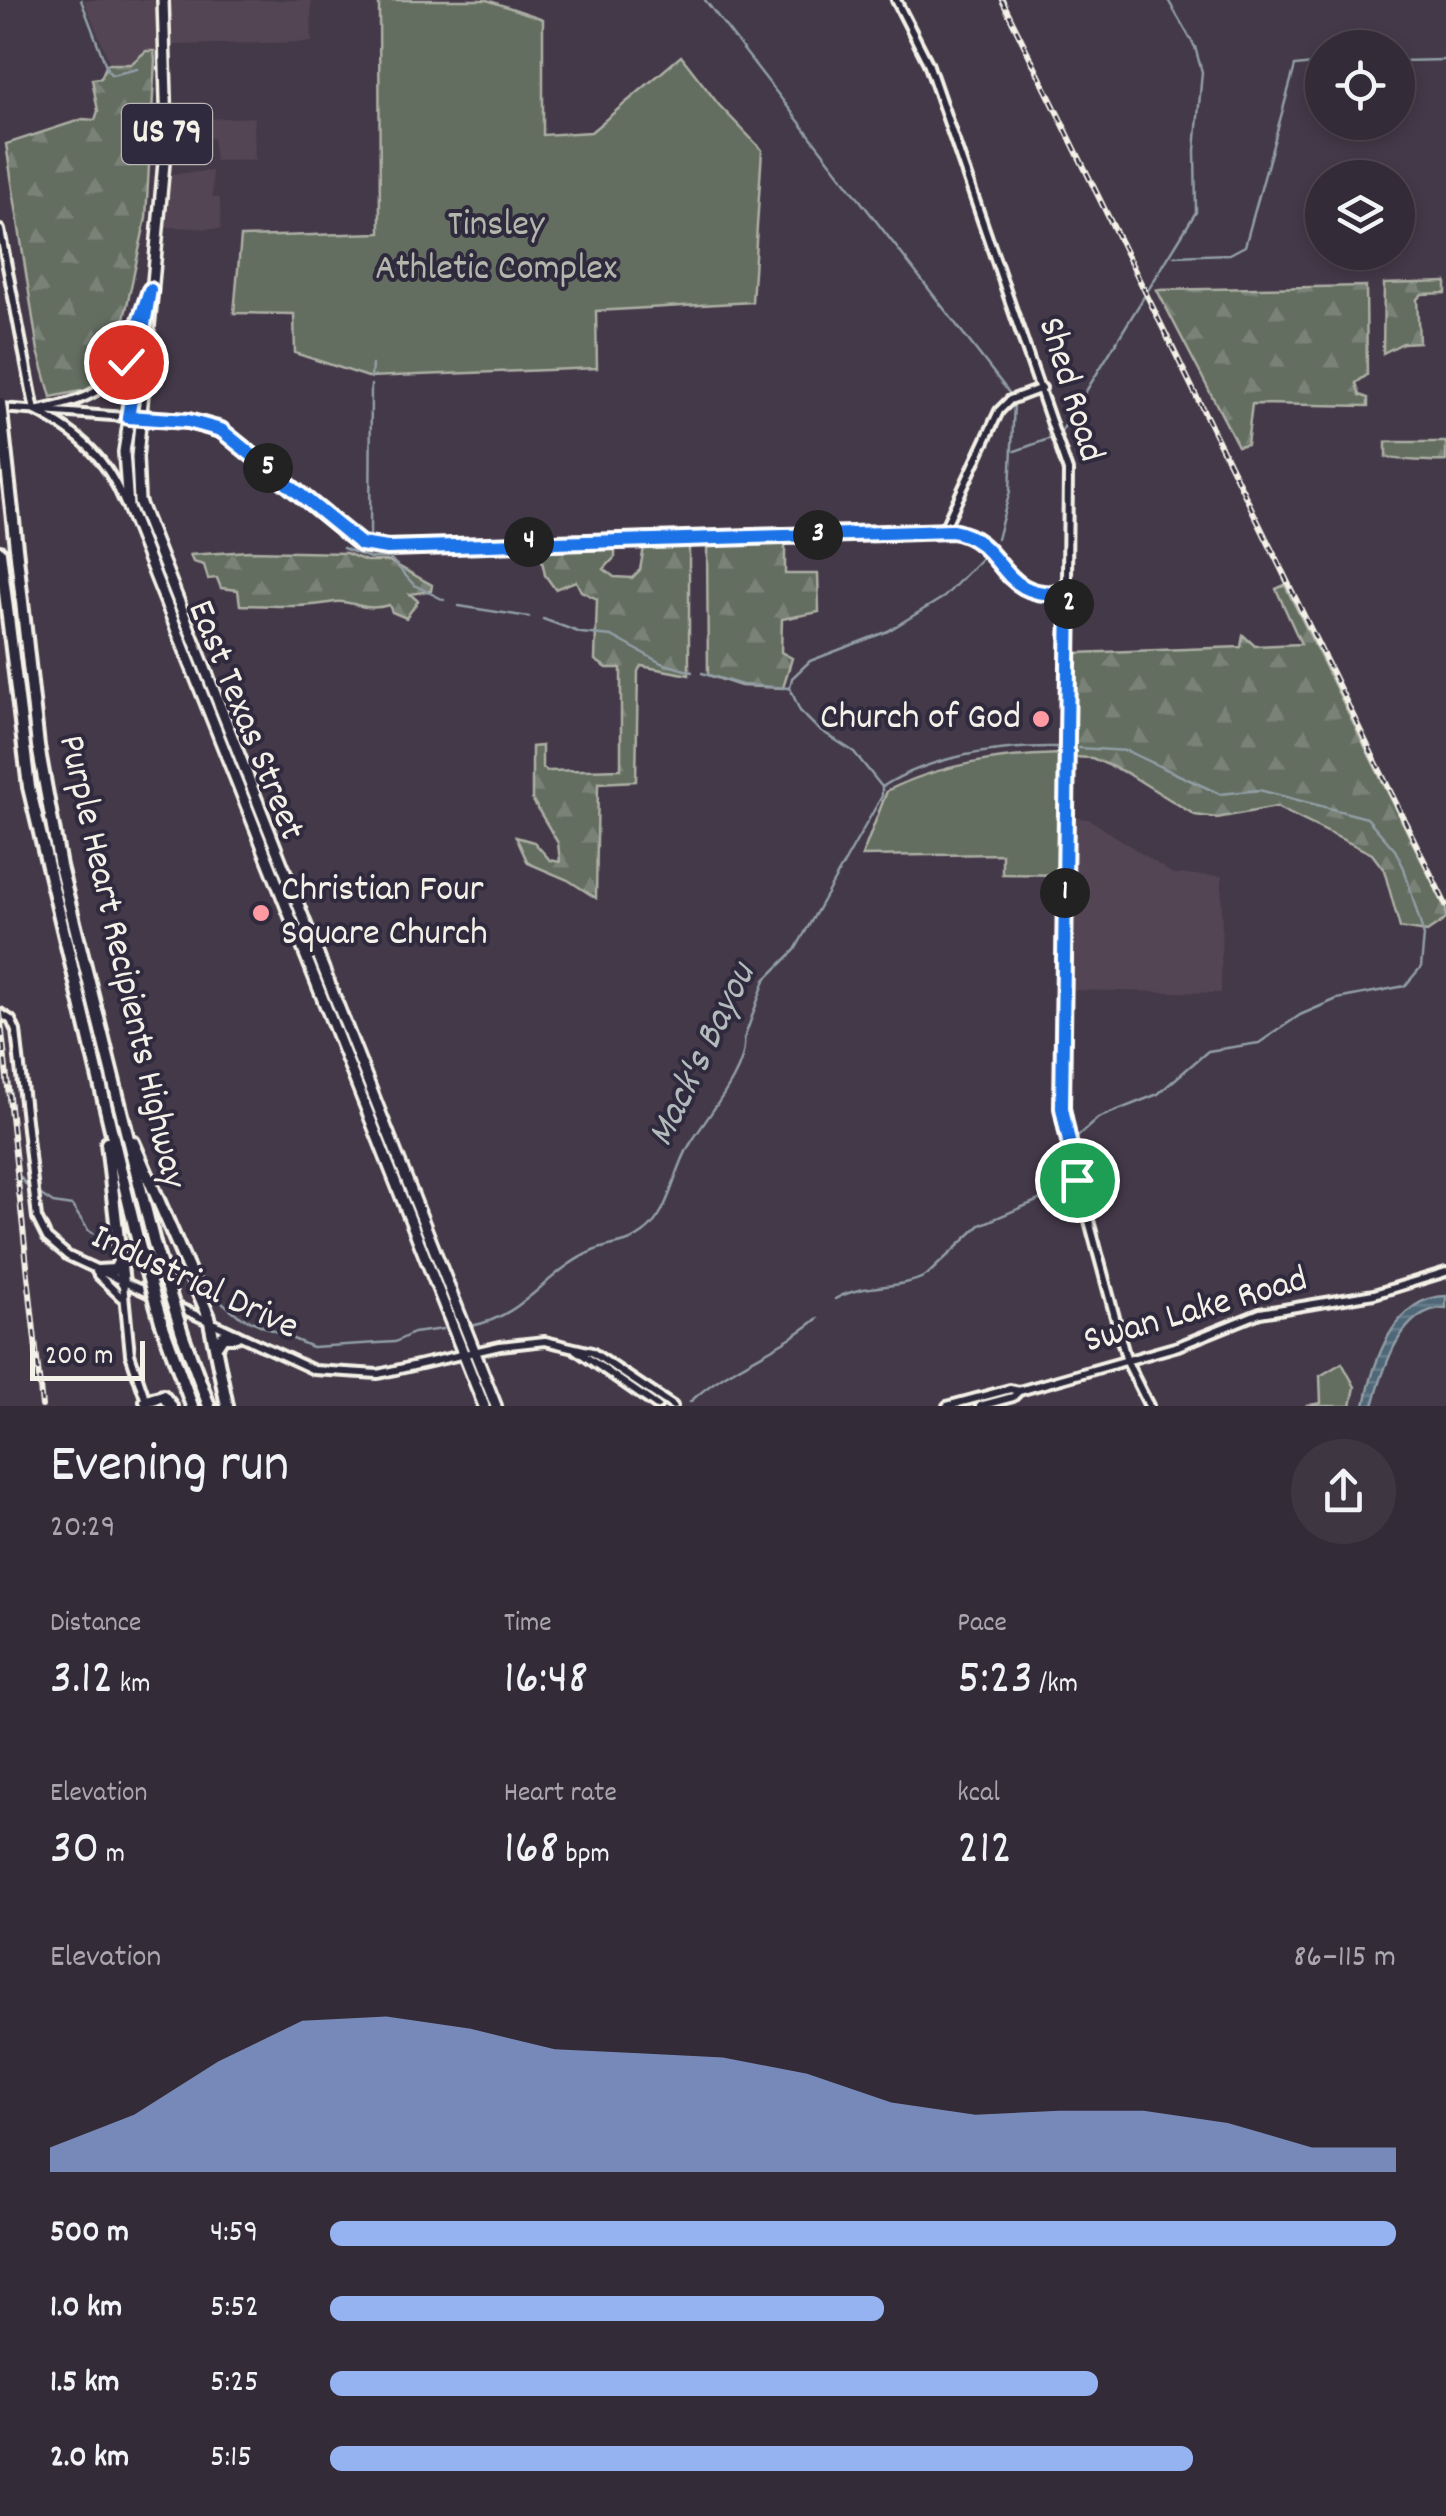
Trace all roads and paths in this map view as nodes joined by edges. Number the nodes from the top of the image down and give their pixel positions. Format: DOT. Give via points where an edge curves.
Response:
graph roads {
  1 [pos="163,0"];
  2 [pos="896,0"];
  3 [pos="0,230"];
  4 [pos="154,268"];
  5 [pos="150,290"];
  6 [pos="1042,388"];
  7 [pos="0,406"];
  8 [pos="35,411"];
  9 [pos="128,417"];
  10 [pos="140,418"];
  11 [pos="2,421"];
  12 [pos="134,529"];
  13 [pos="942,530"];
  14 [pos="0,552"];
  15 [pos="1069,592"];
  16 [pos="0,1013"];
  17 [pos="101,1097"];
  18 [pos="118,1104"];
  19 [pos="120,1261"];
  20 [pos="81,1262"];
  21 [pos="98,1271"];
  22 [pos="1446,1272"];
  23 [pos="123,1283"];
  24 [pos="202,1302"];
  25 [pos="124,1303"];
  26 [pos="194,1315"];
  27 [pos="211,1324"];
  28 [pos="236,1336"];
  29 [pos="576,1350"];
  30 [pos="217,1352"];
  31 [pos="470,1354"];
  32 [pos="1127,1362"];
  33 [pos="1020,1391"];
  34 [pos="146,1401"];
  35 [pos="171,1406"];
  36 [pos="192,1406"];
  37 [pos="209,1406"];
  38 [pos="227,1406"];
  39 [pos="484,1406"];
  40 [pos="496,1406"];
  41 [pos="657,1406"];
  42 [pos="673,1406"];
  43 [pos="947,1406"];
  44 [pos="980,1406"];
  45 [pos="1149,1406"];
  1 -- 4 [label="main road, East Texas Street / US 79" via="167,130"];
  2 -- 6 [label="street, Shed Road" via="928,63"];
  3 -- 8 [label="street"];
  4 -- 5 [label="main road, East Texas Street / US 79"];
  4 -- 10 [label="main road, East Texas Street / US 79"];
  5 -- 8 [label="street" via="132,350 112,381 90,397"];
  5 -- 9 [label="main road, East Texas Street / US 79"];
  6 -- 13 [label="street" via="999,411"];
  6 -- 15 [label="street, Shed Road" via="1068,471"];
  7 -- 8 [label="street"];
  7 -- 11 [label="highway, Purple Heart Recipients Highway, bridge"];
  8 -- 9 [label="street"];
  8 -- 12 [label="street" via="79,436 100,458"];
  9 -- 10 [label="street"];
  9 -- 12 [label="main road, East Texas Street / US 79" via="124,480"];
  10 -- 13 [label="street" via="221,430 354,541 387,548"];
  10 -- 31 [label="main road, East Texas Street / US 79" via="138,492 149,533"];
  11 -- 18 [label="highway, Purple Heart Recipients Highway" via="38,746"];
  12 -- 31 [label="main road, East Texas Street / US 79"];
  13 -- 15 [label="street" via="976,539 1018,586"];
  14 -- 17 [label="highway, Purple Heart Recipients Highway" via="29,787"];
  15 -- 32 [label="street, Shed Road" via="1062,1120"];
  16 -- 20 [label="street, Industrial Drive" via="16,1032 33,1201 47,1238"];
  17 -- 19 [label="highway"];
  17 -- 36 [label="highway, Purple Heart Recipients Highway, bridge" via="161,1320"];
  18 -- 24 [label="highway"];
  18 -- 37 [label="highway, Purple Heart Recipients Highway, bridge" via="155,1247"];
  19 -- 21 [label="highway" via="112,1272"];
  19 -- 23 [label="highway"];
  20 -- 21 [label="street, Industrial Drive"];
  20 -- 25 [label="street"];
  21 -- 23 [label="street, Industrial Drive"];
  22 -- 32 [label="street, Swan Lake Road" via="1374,1294 1260,1313"];
  23 -- 25 [label="street"];
  23 -- 26 [label="street, Industrial Drive"];
  24 -- 26 [label="highway"];
  24 -- 27 [label="highway"];
  25 -- 34 [label="street" via="132,1362"];
  26 -- 27 [label="street, Industrial Drive"];
  27 -- 28 [label="street, Industrial Drive"];
  27 -- 30 [label="highway"];
  28 -- 30 [label="highway" via="220,1338"];
  28 -- 31 [label="street, Industrial Drive" via="314,1370 378,1374"];
  29 -- 31 [label="street, Industrial Drive" via="526,1341"];
  29 -- 41 [label="street"];
  29 -- 42 [label="street" via="592,1352"];
  30 -- 38 [label="highway"];
  31 -- 39 [label="main road, East Texas Street / US 79"];
  31 -- 40 [label="main road, East Texas Street / US 79"];
  32 -- 33 [label="street, Swan Lake Road"];
  32 -- 45 [label="street, Shed Road"];
  33 -- 43 [label="street, Swan Lake Road"];
  33 -- 44 [label="street, Swan Lake Road"];
  34 -- 35 [label="highway" via="163,1396"];
}
